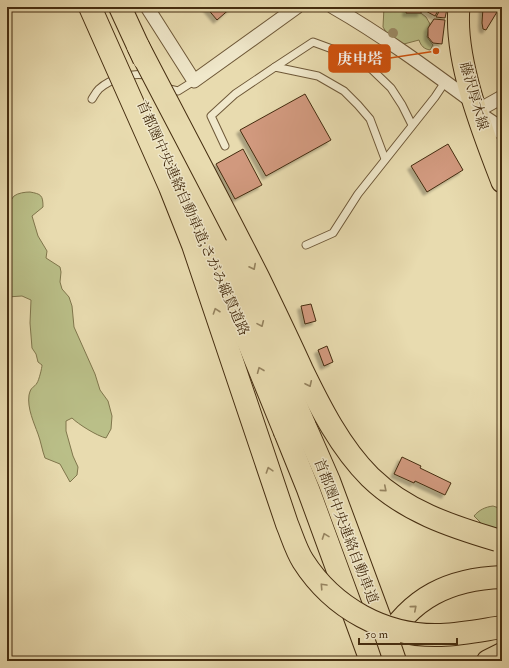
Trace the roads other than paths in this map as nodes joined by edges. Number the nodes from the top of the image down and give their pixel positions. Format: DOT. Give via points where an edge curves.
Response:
graph roads {
  1 [pos="90,7"];
  2 [pos="95,7"];
  3 [pos="120,7"];
  4 [pos="147,7"];
  5 [pos="297,7"];
  6 [pos="333,7"];
  7 [pos="459,7"];
  8 [pos="138,46"];
  9 [pos="275,67"];
  10 [pos="194,81"];
  11 [pos="445,82"];
  12 [pos="502,97"];
  13 [pos="92,99"];
  14 [pos="476,110"];
  15 [pos="412,125"];
  16 [pos="502,131"];
  17 [pos="225,146"];
  18 [pos="385,159"];
  19 [pos="502,182"];
  20 [pos="306,245"];
  21 [pos="295,428"];
  22 [pos="499,541"];
  23 [pos="502,577"];
  24 [pos="502,627"];
  25 [pos="502,654"];
  26 [pos="371,661"];
  27 [pos="375,661"];
  28 [pos="396,661"];
  29 [pos="488,661"];
  24 -- 1 [label="highway, one-way, bridge" via="441,635 391,628 348,608 334,598 302,559 287,524 179,209"];
  21 -- 2 [label="highway, 首都圏中央連絡自動車道;さがみ縦貫道路, one-way, bridge" via="250,346 187,201"];
  3 -- 8 [label="highway, 首都圏中央連絡自動車道;さがみ縦貫道路, bridge"];
  4 -- 10 [label="street"];
  5 -- 10 [label="street"];
  6 -- 11 [label="street" via="396,46"];
  7 -- 14 [label="main road, 藤沢厚木線" via="462,56"];
  8 -- 21 [label="highway, 首都圏中央連絡自動車道;さがみ縦貫道路, one-way, bridge"];
  8 -- 22 [label="highway, one-way, bridge" via="259,278 319,404 351,454 370,476 404,504 424,515"];
  9 -- 15 [label="lane" via="313,42 362,60 391,88"];
  9 -- 17 [label="lane" via="235,94 211,116"];
  9 -- 18 [label="lane" via="318,76 344,91 370,119"];
  10 -- 13 [label="lane" via="178,91 164,87 148,75 137,74 118,78 100,89"];
  11 -- 14 [label="street"];
  11 -- 15 [label="lane"];
  12 -- 14 [label="street"];
  14 -- 16 [label="street"];
  14 -- 19 [label="main road, 藤沢厚木線"];
  15 -- 18 [label="lane"];
  18 -- 20 [label="lane" via="333,233"];
  26 -- 21 [label="highway, 首都圏中央連絡自動車道, one-way, bridge" via="308,489"];
  21 -- 28 [label="highway, 首都圏中央連絡自動車道, bridge" via="329,481"];
  27 -- 23 [label="highway, one-way" via="390,633 414,607 429,596 446,587 464,582"];
  25 -- 29 [label="highway"];
}
